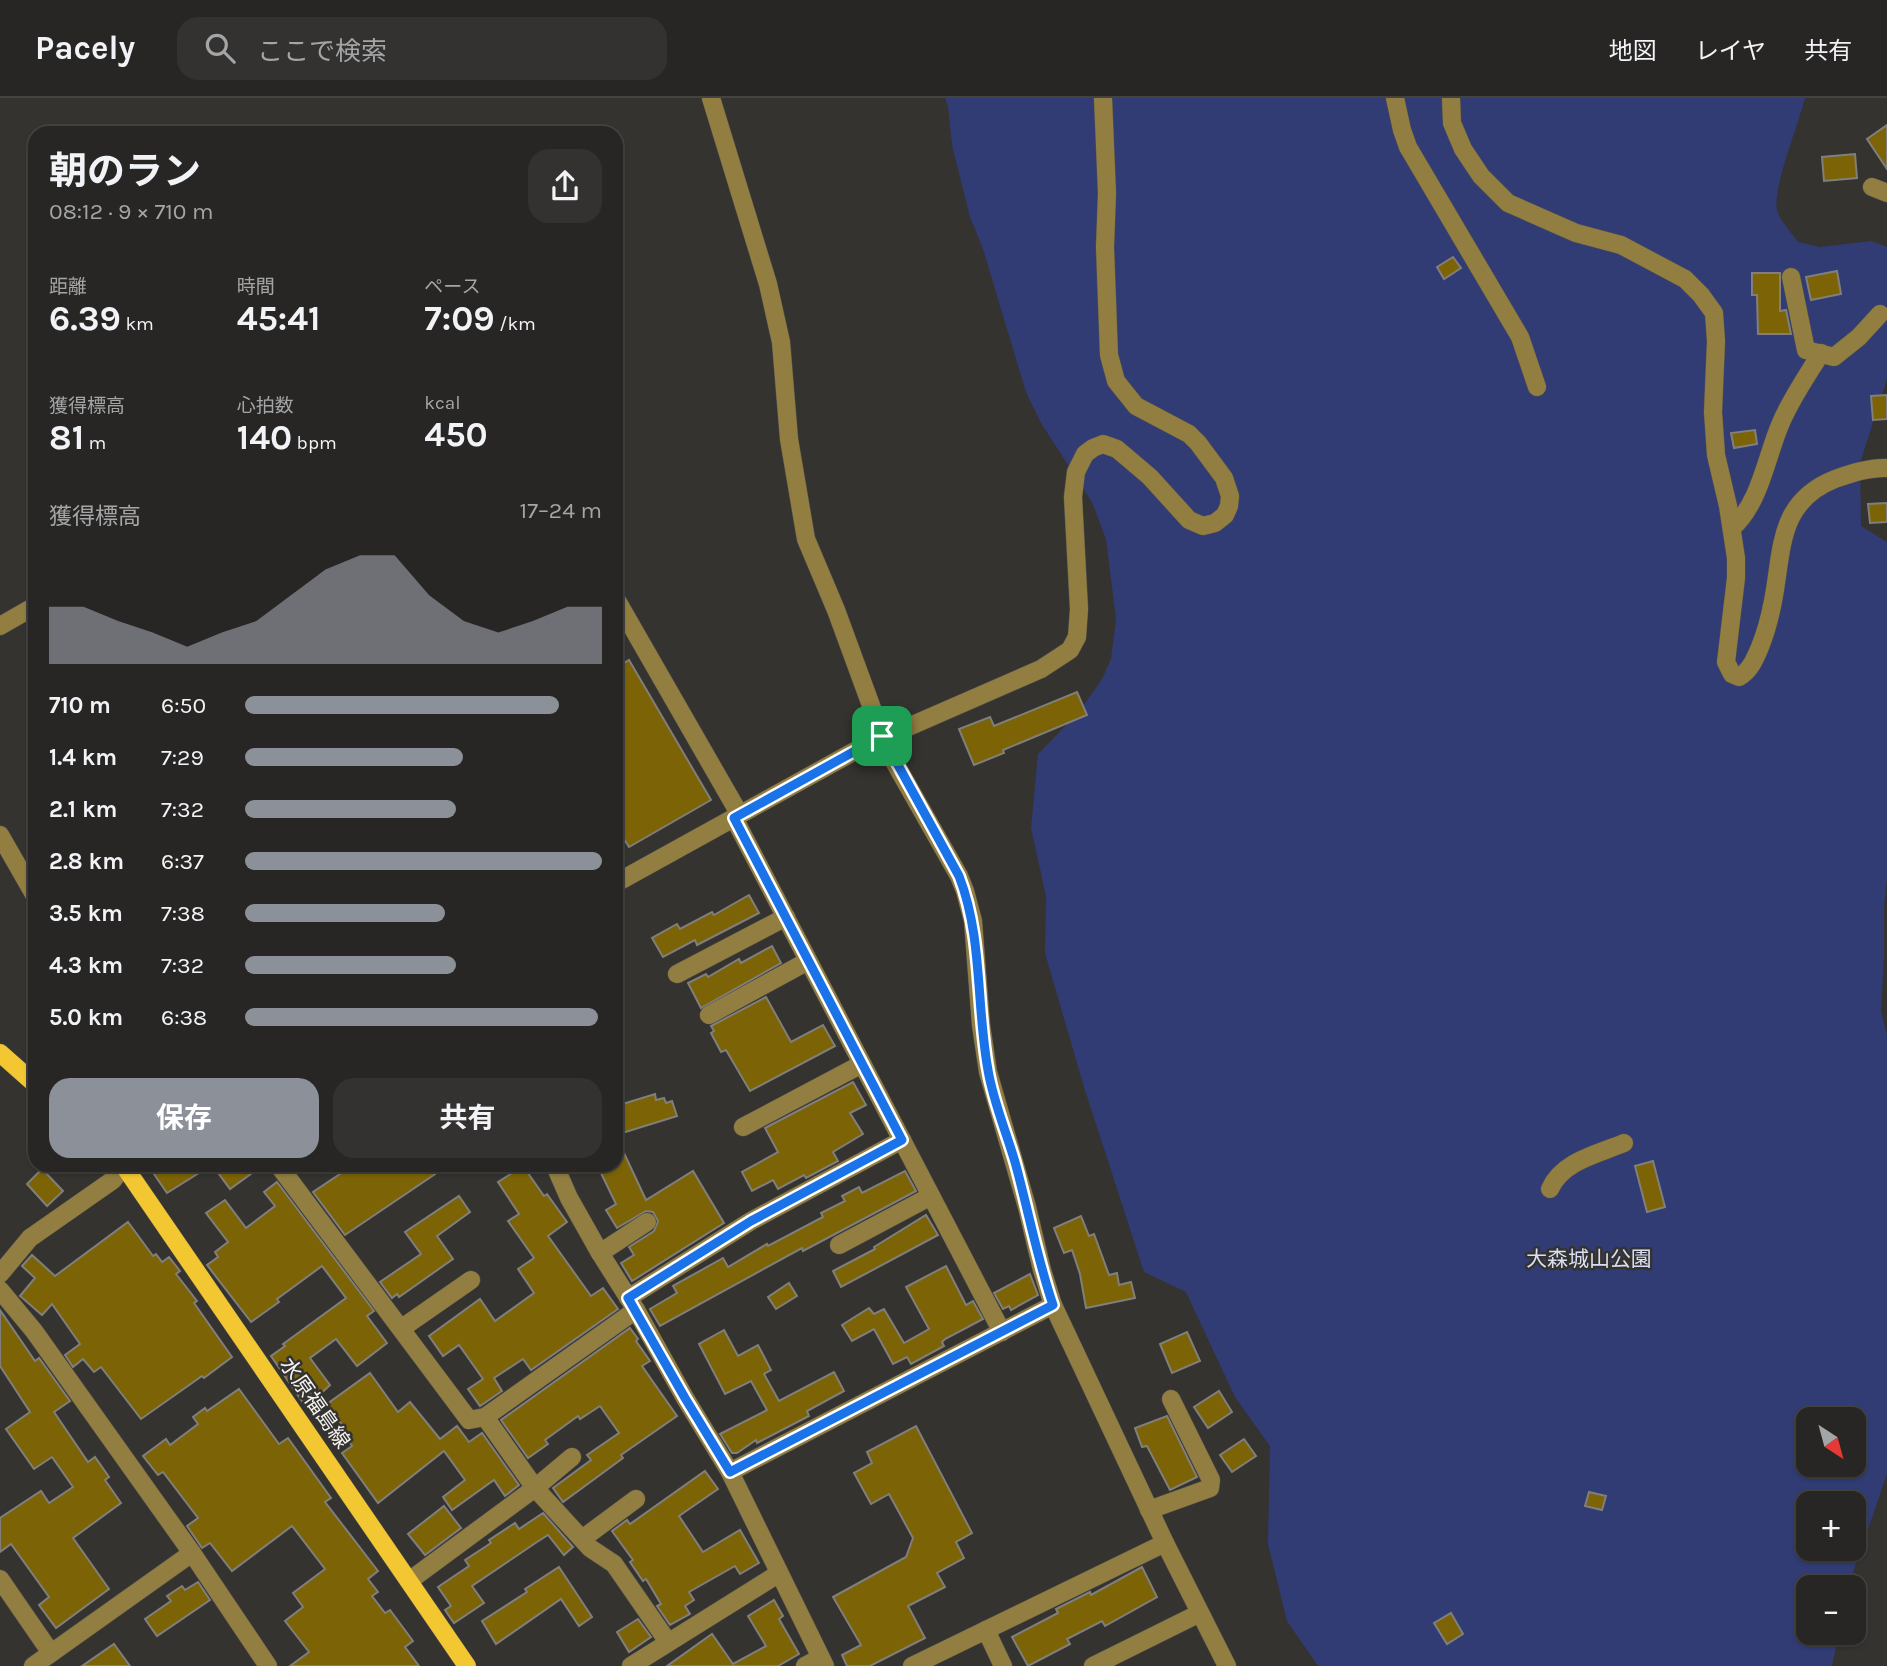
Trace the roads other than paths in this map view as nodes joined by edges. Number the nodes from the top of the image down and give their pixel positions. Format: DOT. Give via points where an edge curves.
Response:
graph roads {
  1 [pos="711,98"];
  2 [pos="1103,98"];
  3 [pos="1395,98"];
  4 [pos="1451,98"];
  5 [pos="1791,277"];
  6 [pos="1880,314"];
  7 [pos="1821,353"];
  8 [pos="1537,387"];
  9 [pos="1887,468"];
  10 [pos="1732,528"];
  11 [pos="28,610"];
  12 [pos="623,612"];
  13 [pos="0,626"];
  14 [pos="882,736"];
  15 [pos="737,817"];
  16 [pos="0,835"];
  17 [pos="623,879"];
  18 [pos="28,884"];
  19 [pos="786,917"];
  20 [pos="808,961"];
  21 [pos="677,974"];
  22 [pos="709,1014"];
  23 [pos="0,1053"];
  24 [pos="862,1064"];
  25 [pos="28,1078"];
  26 [pos="743,1127"];
  27 [pos="902,1140"];
  28 [pos="1624,1143"];
  29 [pos="119,1172"];
  30 [pos="128,1172"];
  31 [pos="284,1172"];
  32 [pos="558,1172"];
  33 [pos="1550,1189"];
  34 [pos="931,1196"];
  35 [pos="647,1222"];
  36 [pos="839,1245"];
  37 [pos="600,1253"];
  38 [pos="0,1275"];
  39 [pos="471,1280"];
  40 [pos="0,1290"];
  41 [pos="632,1304"];
  42 [pos="1053,1305"];
  43 [pos="402,1328"];
  44 [pos="1002,1332"];
  45 [pos="1171,1399"];
  46 [pos="485,1417"];
  47 [pos="572,1457"];
  48 [pos="730,1472"];
  49 [pos="535,1488"];
  50 [pos="636,1499"];
  51 [pos="1149,1510"];
  52 [pos="582,1539"];
  53 [pos="1165,1543"];
  54 [pos="192,1553"];
  55 [pos="778,1574"];
  56 [pos="0,1579"];
  57 [pos="409,1581"];
  58 [pos="1200,1613"];
  59 [pos="986,1630"];
  60 [pos="668,1642"];
  61 [pos="51,1653"];
  62 [pos="816,1663"];
  63 [pos="33,1666"];
  64 [pos="268,1666"];
  65 [pos="467,1666"];
  66 [pos="631,1666"];
  67 [pos="912,1666"];
  68 [pos="1003,1666"];
  69 [pos="1093,1666"];
  70 [pos="1227,1666"];
  1 -- 14 [label="street" via="781,342 789,439 806,539"];
  2 -- 14 [label="street" via="1109,341 1116,381 1136,406 1198,443 1224,478 1229,506 1215,523 1203,526 1189,520 1117,449 1103,444 1093,447 1076,472 1073,497 1079,610 1077,637 1070,650 1041,668"];
  3 -- 8 [label="street" via="1408,147 1520,337"];
  4 -- 10 [label="street" via="1451,123 1463,149 1508,203 1576,233 1621,245 1685,279 1714,313 1714,434"];
  5 -- 7 [label="street" via="1806,350"];
  6 -- 7 [label="street" via="1834,357"];
  7 -- 10 [label="street" via="1780,423 1758,486"];
  9 -- 10 [label="street" via="1851,473 1802,499 1786,526 1768,626 1749,670 1739,677 1726,662 1736,578"];
  11 -- 13 [label="street"];
  12 -- 15 [label="street"];
  14 -- 15 [label="street"];
  14 -- 42 [label="street" via="965,891 973,921 988,1072"];
  15 -- 17 [label="street"];
  15 -- 19 [label="street"];
  16 -- 18 [label="street"];
  19 -- 20 [label="street"];
  19 -- 21 [label="street"];
  20 -- 22 [label="street"];
  20 -- 24 [label="street"];
  23 -- 25 [label="main road"];
  24 -- 26 [label="street"];
  24 -- 27 [label="street"];
  27 -- 34 [label="street"];
  27 -- 41 [label="street" via="751,1221"];
  28 -- 33 [label="street" via="1565,1169"];
  29 -- 38 [label="street" via="30,1238"];
  30 -- 57 [label="main road, 水原福島線"];
  31 -- 43 [label="street"];
  32 -- 37 [label="street"];
  34 -- 36 [label="street"];
  34 -- 44 [label="street"];
  35 -- 37 [label="street"];
  37 -- 41 [label="street"];
  39 -- 43 [label="street"];
  40 -- 54 [label="street"];
  41 -- 46 [label="street"];
  41 -- 48 [label="street"];
  42 -- 44 [label="street"];
  42 -- 51 [label="street"];
  43 -- 46 [label="street" via="470,1420"];
  44 -- 48 [label="street"];
  45 -- 51 [label="street" via="1211,1480 1210,1488"];
  46 -- 49 [label="street"];
  47 -- 49 [label="street"];
  48 -- 55 [label="street"];
  49 -- 52 [label="street"];
  49 -- 57 [label="street"];
  50 -- 52 [label="street"];
  51 -- 53 [label="street"];
  52 -- 60 [label="street" via="614,1564"];
  53 -- 58 [label="street"];
  53 -- 59 [label="street"];
  54 -- 61 [label="street"];
  54 -- 64 [label="street"];
  55 -- 60 [label="street"];
  55 -- 62 [label="street"];
  56 -- 61 [label="street"];
  57 -- 65 [label="main road, 水原福島線"];
  58 -- 69 [label="street"];
  58 -- 70 [label="street"];
  59 -- 67 [label="street"];
  59 -- 68 [label="street"];
  60 -- 66 [label="street"];
  61 -- 63 [label="street"];
}
